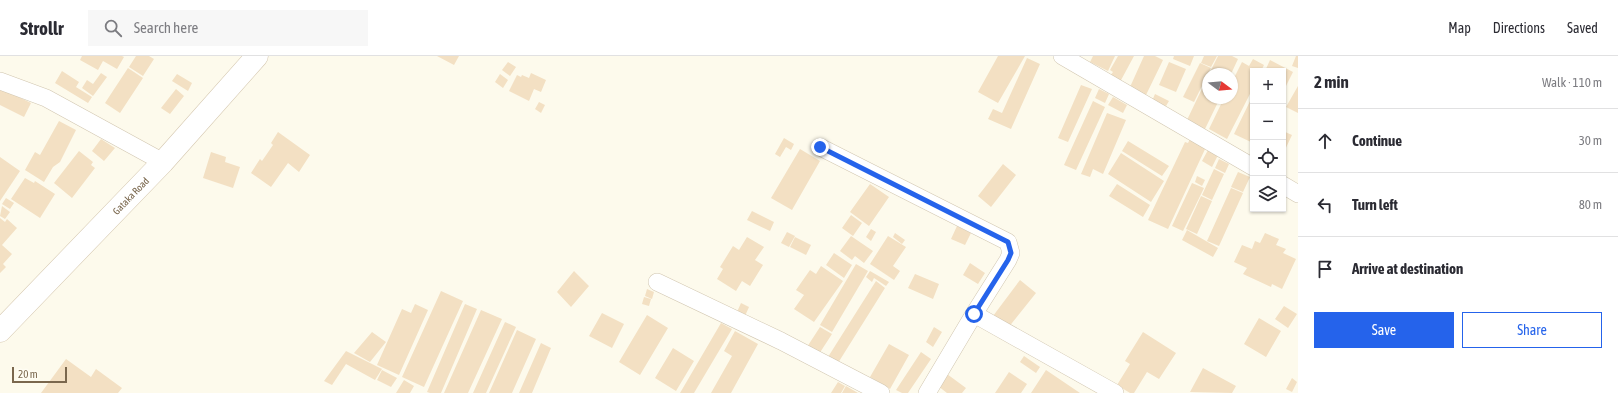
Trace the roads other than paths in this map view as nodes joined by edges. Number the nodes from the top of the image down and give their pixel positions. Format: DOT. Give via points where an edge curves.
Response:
graph roads {
  1 [pos="257,56"];
  2 [pos="1062,56"];
  3 [pos="0,81"];
  4 [pos="820,147"];
  5 [pos="163,162"];
  6 [pos="1250,166"];
  7 [pos="1286,187"];
  8 [pos="1298,194"];
  9 [pos="657,282"];
  10 [pos="974,314"];
  11 [pos="0,331"];
  12 [pos="881,393"];
  13 [pos="927,393"];
  14 [pos="1115,393"];
  1 -- 5 [label="street, Gataka Road"];
  2 -- 6 [label="street"];
  3 -- 5 [label="street" via="46,98"];
  4 -- 10 [label="street" via="1008,242 1011,253 1008,260"];
  5 -- 11 [label="street, Gataka Road"];
  7 -- 8 [label="street"];
  9 -- 12 [label="street"];
  10 -- 13 [label="street"];
  10 -- 14 [label="street"];
}
